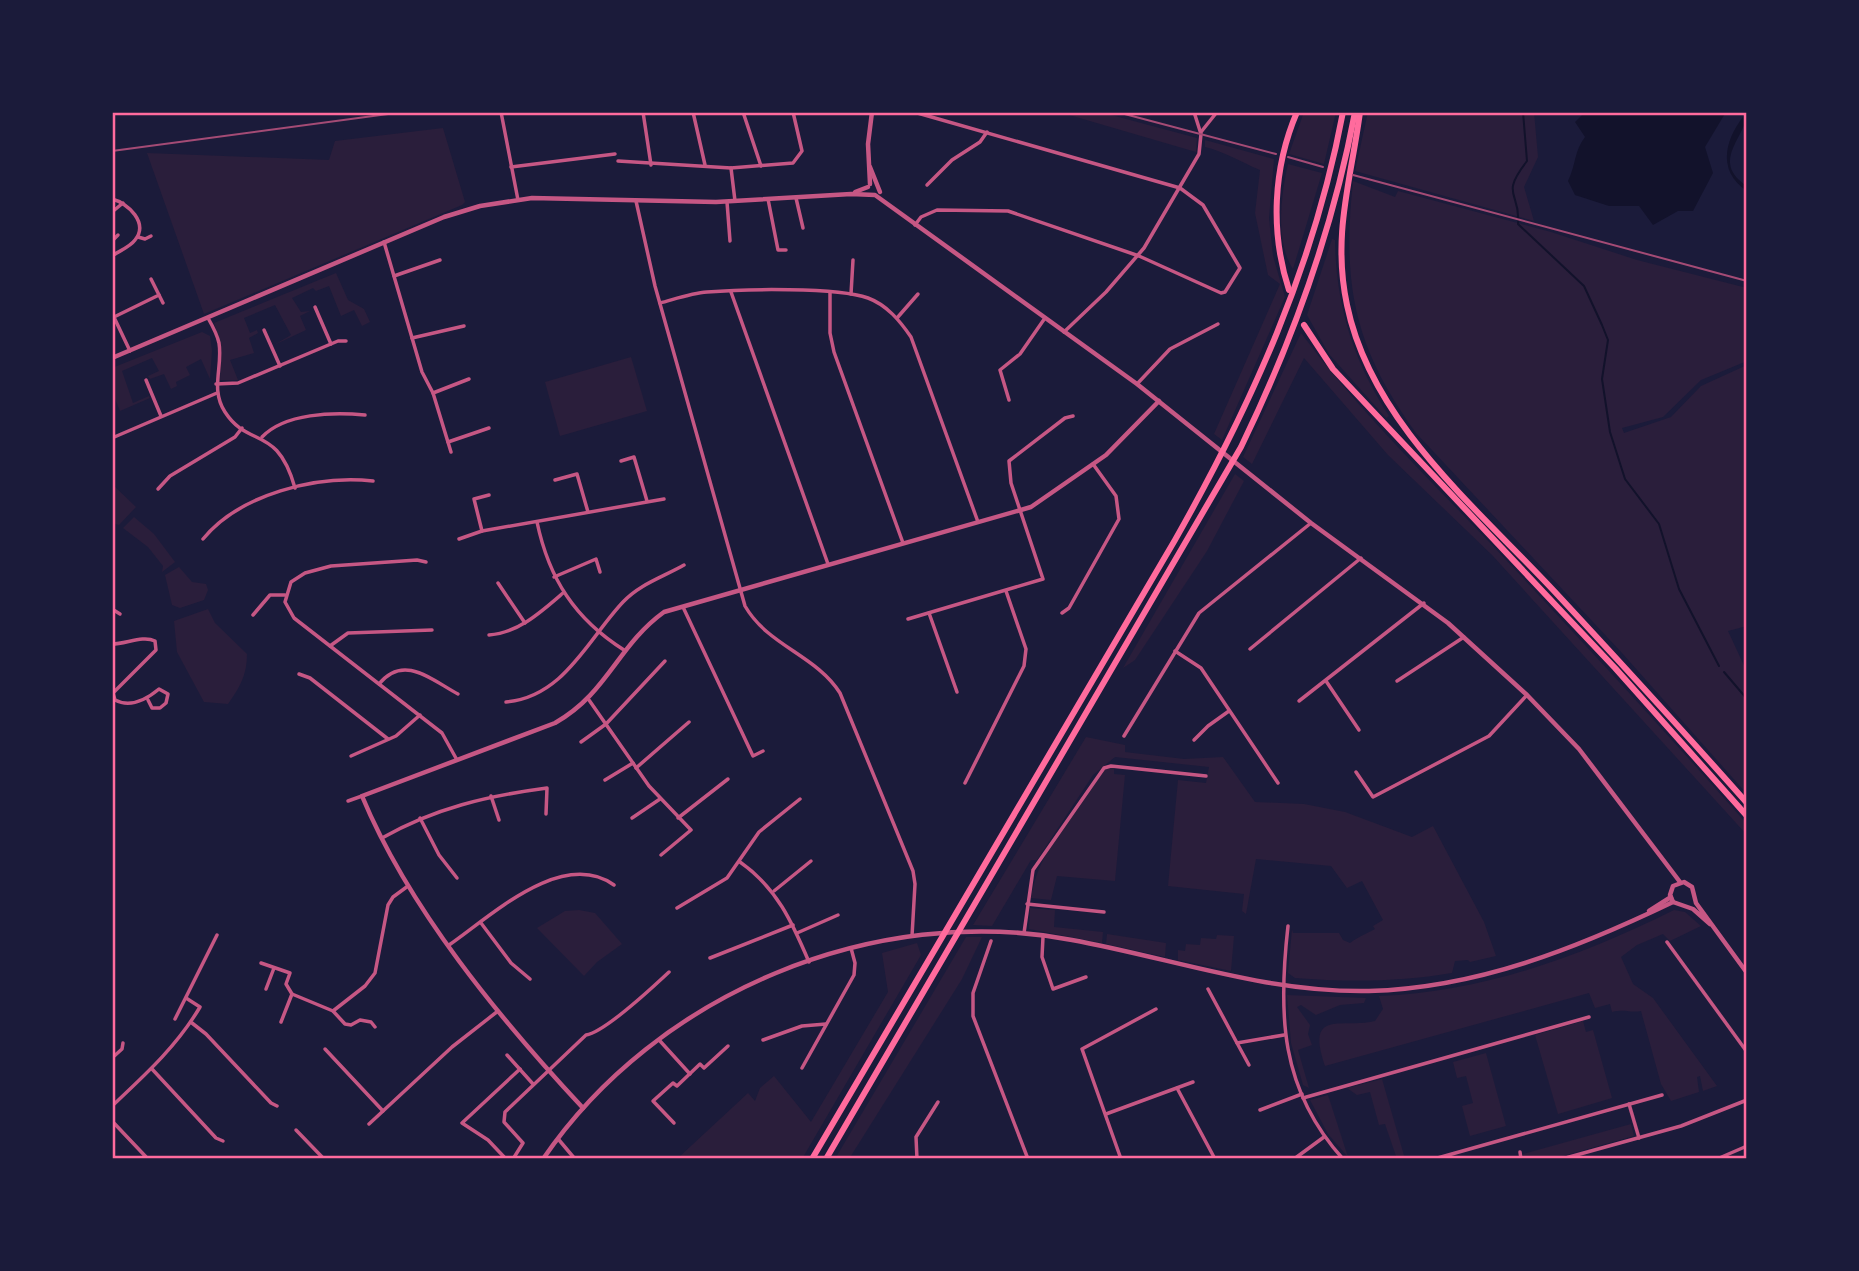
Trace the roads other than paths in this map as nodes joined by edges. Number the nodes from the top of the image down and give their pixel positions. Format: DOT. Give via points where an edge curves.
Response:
graph roads {
  1 [pos="500,112"];
  2 [pos="643,112"];
  3 [pos="693,112"];
  4 [pos="743,112"];
  5 [pos="793,112"];
  6 [pos="872,112"];
  7 [pos="914,112"];
  8 [pos="1194,112"];
  9 [pos="1217,112"];
  10 [pos="1297,112"];
  11 [pos="1343,112"];
  12 [pos="1357,112"];
  13 [pos="987,132"];
  14 [pos="1200,134"];
  15 [pos="615,154"];
  16 [pos="618,161"];
  17 [pos="652,165"];
  18 [pos="705,165"];
  19 [pos="761,166"];
  20 [pos="511,167"];
  21 [pos="731,168"];
  22 [pos="927,185"];
  23 [pos="1180,188"];
  24 [pos="873,189"];
  25 [pos="796,198"];
  26 [pos="112,199"];
  27 [pos="768,199"];
  28 [pos="518,200"];
  29 [pos="636,201"];
  30 [pos="727,201"];
  31 [pos="735,201"];
  32 [pos="123,203"];
  33 [pos="112,212"];
  34 [pos="915,225"];
  35 [pos="803,228"];
  36 [pos="118,235"];
  37 [pos="151,236"];
  38 [pos="138,237"];
  39 [pos="112,241"];
  40 [pos="730,241"];
  41 [pos="384,242"];
  42 [pos="772,250"];
  43 [pos="778,250"];
  44 [pos="786,250"];
  45 [pos="112,256"];
  46 [pos="1139,256"];
  47 [pos="440,260"];
  48 [pos="853,260"];
  49 [pos="394,276"];
  50 [pos="151,279"];
  51 [pos="1289,290"];
  52 [pos="731,292"];
  53 [pos="830,293"];
  54 [pos="918,293"];
  55 [pos="852,294"];
  56 [pos="159,295"];
  57 [pos="163,303"];
  58 [pos="660,303"];
  59 [pos="315,307"];
  60 [pos="113,315"];
  61 [pos="208,318"];
  62 [pos="897,318"];
  63 [pos="1045,318"];
  64 [pos="1218,324"];
  65 [pos="1304,325"];
  66 [pos="464,326"];
  67 [pos="264,330"];
  68 [pos="1064,332"];
  69 [pos="412,338"];
  70 [pos="346,341"];
  71 [pos="331,344"];
  72 [pos="130,351"];
  73 [pos="112,358"];
  74 [pos="280,366"];
  75 [pos="469,379"];
  76 [pos="146,380"];
  77 [pos="216,384"];
  78 [pos="1137,384"];
  79 [pos="217,393"];
  80 [pos="433,393"];
  81 [pos="1009,400"];
  82 [pos="1159,401"];
  83 [pos="365,415"];
  84 [pos="161,416"];
  85 [pos="1073,416"];
  86 [pos="489,428"];
  87 [pos="242,429"];
  88 [pos="112,438"];
  89 [pos="262,438"];
  90 [pos="448,442"];
  91 [pos="451,452"];
  92 [pos="621,461"];
  93 [pos="1093,464"];
  94 [pos="555,480"];
  95 [pos="373,481"];
  96 [pos="295,488"];
  97 [pos="158,489"];
  98 [pos="489,495"];
  99 [pos="664,499"];
  100 [pos="647,501"];
  101 [pos="1020,511"];
  102 [pos="588,512"];
  103 [pos="537,522"];
  104 [pos="978,522"];
  105 [pos="1311,523"];
  106 [pos="482,531"];
  107 [pos="203,539"];
  108 [pos="459,539"];
  109 [pos="903,543"];
  110 [pos="1361,558"];
  111 [pos="426,562"];
  112 [pos="828,564"];
  113 [pos="684,565"];
  114 [pos="600,572"];
  115 [pos="554,577"];
  116 [pos="498,583"];
  117 [pos="740,589"];
  118 [pos="1006,591"];
  119 [pos="563,593"];
  120 [pos="285,595"];
  121 [pos="1424,603"];
  122 [pos="682,605"];
  123 [pos="112,609"];
  124 [pos="1062,612"];
  125 [pos="929,613"];
  126 [pos="120,614"];
  127 [pos="253,615"];
  128 [pos="908,619"];
  129 [pos="525,623"];
  130 [pos="432,630"];
  131 [pos="598,633"];
  132 [pos="489,635"];
  133 [pos="1464,637"];
  134 [pos="112,644"];
  135 [pos="330,646"];
  136 [pos="1250,649"];
  137 [pos="624,650"];
  138 [pos="1175,651"];
  139 [pos="665,661"];
  140 [pos="299,674"];
  141 [pos="1326,681"];
  142 [pos="1396,681"];
  143 [pos="379,684"];
  144 [pos="957,692"];
  145 [pos="458,694"];
  146 [pos="1527,695"];
  147 [pos="148,700"];
  148 [pos="589,700"];
  149 [pos="1299,701"];
  150 [pos="506,702"];
  151 [pos="1229,711"];
  152 [pos="420,715"];
  153 [pos="689,722"];
  154 [pos="606,724"];
  155 [pos="1359,730"];
  156 [pos="1124,736"];
  157 [pos="388,739"];
  158 [pos="1195,740"];
  159 [pos="580,742"];
  160 [pos="763,751"];
  161 [pos="351,756"];
  162 [pos="457,760"];
  163 [pos="635,766"];
  164 [pos="1356,772"];
  165 [pos="1206,776"];
  166 [pos="728,779"];
  167 [pos="605,780"];
  168 [pos="965,783"];
  169 [pos="1278,783"];
  170 [pos="491,795"];
  171 [pos="362,796"];
  172 [pos="660,799"];
  173 [pos="800,799"];
  174 [pos="348,801"];
  175 [pos="1747,803"];
  176 [pos="546,814"];
  177 [pos="1747,816"];
  178 [pos="420,818"];
  179 [pos="632,818"];
  180 [pos="678,818"];
  181 [pos="499,820"];
  182 [pos="382,838"];
  183 [pos="661,855"];
  184 [pos="811,860"];
  185 [pos="740,861"];
  186 [pos="1670,872"];
  187 [pos="457,878"];
  188 [pos="1680,882"];
  189 [pos="410,885"];
  190 [pos="614,885"];
  191 [pos="1673,886"];
  192 [pos="774,891"];
  193 [pos="1695,897"];
  194 [pos="1672,900"];
  195 [pos="1027,904"];
  196 [pos="1685,906"];
  197 [pos="677,908"];
  198 [pos="1104,912"];
  199 [pos="838,915"];
  200 [pos="481,923"];
  201 [pos="1710,923"];
  202 [pos="793,925"];
  203 [pos="1288,926"];
  204 [pos="797,933"];
  205 [pos="1024,933"];
  206 [pos="217,935"];
  207 [pos="1044,935"];
  208 [pos="912,936"];
  209 [pos="991,941"];
  210 [pos="1667,942"];
  211 [pos="449,945"];
  212 [pos="851,948"];
  213 [pos="710,958"];
  214 [pos="809,962"];
  215 [pos="261,963"];
  216 [pos="274,968"];
  217 [pos="669,972"];
  218 [pos="1747,973"];
  219 [pos="1086,977"];
  220 [pos="530,978"];
  221 [pos="1282,986"];
  222 [pos="266,989"];
  223 [pos="1208,989"];
  224 [pos="292,995"];
  225 [pos="186,999"];
  226 [pos="1156,1009"];
  227 [pos="333,1011"];
  228 [pos="498,1011"];
  229 [pos="1589,1017"];
  230 [pos="175,1019"];
  231 [pos="191,1022"];
  232 [pos="281,1022"];
  233 [pos="826,1024"];
  234 [pos="375,1027"];
  235 [pos="1284,1035"];
  236 [pos="658,1039"];
  237 [pos="763,1040"];
  238 [pos="123,1043"];
  239 [pos="1237,1043"];
  240 [pos="728,1046"];
  241 [pos="325,1049"];
  242 [pos="1747,1052"];
  243 [pos="507,1055"];
  244 [pos="112,1058"];
  245 [pos="1249,1065"];
  246 [pos="802,1068"];
  247 [pos="152,1069"];
  248 [pos="520,1069"];
  249 [pos="548,1071"];
  250 [pos="690,1074"];
  251 [pos="1193,1082"];
  252 [pos="533,1084"];
  253 [pos="1177,1088"];
  254 [pos="1662,1095"];
  255 [pos="1302,1096"];
  256 [pos="1747,1100"];
  257 [pos="938,1102"];
  258 [pos="1629,1104"];
  259 [pos="112,1106"];
  260 [pos="277,1106"];
  261 [pos="583,1108"];
  262 [pos="1260,1110"];
  263 [pos="383,1111"];
  264 [pos="1107,1114"];
  265 [pos="112,1121"];
  266 [pos="674,1123"];
  267 [pos="369,1124"];
  268 [pos="296,1130"];
  269 [pos="1324,1137"];
  270 [pos="1639,1138"];
  271 [pos="557,1139"];
  272 [pos="223,1141"];
  273 [pos="1747,1146"];
  274 [pos="1520,1152"];
  275 [pos="148,1159"];
  276 [pos="324,1159"];
  277 [pos="506,1159"];
  278 [pos="513,1159"];
  279 [pos="543,1159"];
  280 [pos="575,1159"];
  281 [pos="812,1159"];
  282 [pos="826,1159"];
  283 [pos="917,1159"];
  284 [pos="1028,1159"];
  285 [pos="1121,1159"];
  286 [pos="1215,1159"];
  287 [pos="1294,1159"];
  288 [pos="1342,1159"];
  289 [pos="1434,1159"];
  290 [pos="1521,1159"];
  291 [pos="1562,1159"];
  292 [pos="1717,1159"];
  1 -- 20 [label="street"];
  2 -- 17 [label="street"];
  3 -- 18 [label="street"];
  4 -- 19 [label="street"];
  5 -- 19 [label="street" via="802,150 793,163"];
  6 -- 24 [label="street" via="868,163"];
  7 -- 13 [label="street"];
  8 -- 14 [label="street"];
  9 -- 14 [label="street"];
  10 -- 51 [label="highway" via="1278,178 1277,230"];
  11 -- 281 [label="highway" via="1324,197 1296,287 1231,439"];
  12 -- 175 [label="highway" via="1340,251 1347,305 1376,385 1415,444"];
  12 -- 282 [label="highway" via="1308,290 1241,447"];
  13 -- 22 [label="street"];
  13 -- 23 [label="street"];
  14 -- 23 [label="street" via="1199,154"];
  15 -- 20 [label="street"];
  16 -- 17 [label="street"];
  17 -- 18 [label="street"];
  18 -- 21 [label="street"];
  19 -- 21 [label="street"];
  20 -- 28 [label="street"];
  21 -- 31 [label="street"];
  23 -- 46 [label="street"];
  23 -- 46 [label="street" via="1203,205 1240,268 1221,293"];
  24 -- 25 [label="street"];
  24 -- 34 [label="street"];
  25 -- 27 [label="street"];
  25 -- 35 [label="street"];
  26 -- 32 [label="street"];
  27 -- 31 [label="street"];
  27 -- 43 [label="street"];
  28 -- 29 [label="street"];
  28 -- 41 [label="street" via="462,211"];
  29 -- 30 [label="street"];
  29 -- 58 [label="street"];
  30 -- 31 [label="street"];
  30 -- 40 [label="street"];
  32 -- 33 [label="street"];
  32 -- 38 [label="street" via="139,221"];
  34 -- 46 [label="street" via="920,217 937,210 1008,211"];
  34 -- 63 [label="street"];
  36 -- 39 [label="street"];
  37 -- 38 [label="street"];
  38 -- 45 [label="street"];
  41 -- 49 [label="street"];
  41 -- 61 [label="street"];
  42 -- 43 [label="street"];
  43 -- 44 [label="street"];
  46 -- 68 [label="street"];
  47 -- 49 [label="street"];
  48 -- 55 [label="street"];
  49 -- 69 [label="street"];
  50 -- 56 [label="street"];
  52 -- 53 [label="street"];
  52 -- 58 [label="street" via="699,293"];
  52 -- 112 [label="street"];
  53 -- 55 [label="street"];
  53 -- 109 [label="street" via="831,342"];
  54 -- 62 [label="street"];
  55 -- 62 [label="street" via="880,304"];
  56 -- 57 [label="street"];
  56 -- 60 [label="street"];
  58 -- 117 [label="street"];
  59 -- 71 [label="street"];
  60 -- 72 [label="street"];
  61 -- 72 [label="street"];
  61 -- 77 [label="street" via="219,343"];
  62 -- 104 [label="street" via="914,346"];
  63 -- 68 [label="street"];
  63 -- 81 [label="street" via="1020,354 1000,370"];
  64 -- 78 [label="street" via="1170,349"];
  65 -- 177 [label="highway" via="1333,369 1615,668"];
  66 -- 69 [label="street"];
  67 -- 74 [label="street"];
  68 -- 78 [label="street"];
  69 -- 80 [label="street"];
  70 -- 71 [label="street"];
  71 -- 74 [label="street"];
  72 -- 73 [label="street"];
  74 -- 77 [label="street" via="238,383"];
  75 -- 80 [label="street"];
  76 -- 84 [label="street"];
  77 -- 79 [label="street"];
  78 -- 82 [label="street"];
  79 -- 84 [label="street"];
  79 -- 87 [label="street" via="226,414"];
  80 -- 90 [label="street"];
  82 -- 93 [label="street" via="1118,445"];
  82 -- 105 [label="street"];
  83 -- 89 [label="street" via="281,423"];
  84 -- 88 [label="street"];
  85 -- 101 [label="street" via="1009,461"];
  86 -- 90 [label="street"];
  87 -- 89 [label="street"];
  87 -- 97 [label="street" via="170,476"];
  89 -- 96 [label="street" via="281,454"];
  90 -- 91 [label="street"];
  92 -- 100 [label="street" via="634,457"];
  93 -- 101 [label="street" via="1043,501"];
  93 -- 124 [label="street" via="1116,496 1119,519 1069,608"];
  94 -- 102 [label="street" via="577,474"];
  95 -- 96 [label="street"];
  96 -- 107 [label="street" via="245,507"];
  98 -- 106 [label="street" via="474,499"];
  99 -- 100 [label="street"];
  100 -- 102 [label="street"];
  101 -- 104 [label="street"];
  101 -- 118 [label="street" via="1043,579"];
  102 -- 103 [label="street"];
  103 -- 106 [label="street"];
  103 -- 115 [label="street"];
  104 -- 109 [label="street"];
  105 -- 110 [label="street"];
  105 -- 138 [label="street" via="1199,613"];
  106 -- 108 [label="street"];
  109 -- 112 [label="street"];
  110 -- 121 [label="street"];
  110 -- 136 [label="street"];
  111 -- 120 [label="street" via="318,569 296,578"];
  112 -- 117 [label="street"];
  113 -- 131 [label="street" via="638,590"];
  114 -- 115 [label="street" via="596,559"];
  115 -- 119 [label="street"];
  116 -- 129 [label="street"];
  117 -- 122 [label="street"];
  117 -- 208 [label="street" via="749,612 766,633 822,671 840,693 913,871"];
  118 -- 125 [label="street"];
  118 -- 168 [label="street" via="1026,649 1024,666"];
  119 -- 129 [label="street"];
  119 -- 131 [label="street"];
  120 -- 127 [label="street" via="270,595"];
  120 -- 135 [label="street" via="294,618"];
  121 -- 133 [label="street"];
  121 -- 141 [label="street"];
  122 -- 137 [label="street" via="647,625"];
  122 -- 160 [label="street" via="753,755"];
  123 -- 126 [label="street"];
  125 -- 128 [label="street"];
  125 -- 144 [label="street"];
  129 -- 132 [label="street"];
  130 -- 135 [label="street" via="348,633"];
  131 -- 137 [label="street"];
  131 -- 150 [label="street" via="550,686"];
  133 -- 142 [label="street"];
  133 -- 146 [label="street"];
  134 -- 147 [label="street" via="146,638 155,641 156,650 113,693 118,703"];
  135 -- 143 [label="street"];
  137 -- 148 [label="street"];
  138 -- 151 [label="street" via="1201,668"];
  138 -- 156 [label="street"];
  139 -- 154 [label="street"];
  140 -- 157 [label="street"];
  141 -- 149 [label="street"];
  141 -- 155 [label="street"];
  143 -- 145 [label="street" via="394,672 416,670"];
  143 -- 152 [label="street"];
  146 -- 164 [label="street" via="1489,736 1373,797"];
  146 -- 186 [label="street" via="1587,758"];
  147 -- 147 [label="street" via="152,708 160,708 168,694 159,689"];
  148 -- 154 [label="street"];
  148 -- 162 [label="street" via="555,723"];
  151 -- 158 [label="street"];
  151 -- 169 [label="street"];
  152 -- 157 [label="street" via="406,730"];
  152 -- 162 [label="street" via="447,738"];
  153 -- 163 [label="street"];
  154 -- 159 [label="street"];
  154 -- 163 [label="street"];
  157 -- 161 [label="street"];
  162 -- 171 [label="street"];
  163 -- 167 [label="street"];
  163 -- 172 [label="street"];
  165 -- 195 [label="street" via="1104,768 1038,861"];
  166 -- 180 [label="street"];
  170 -- 176 [label="street" via="547,788"];
  170 -- 178 [label="street"];
  170 -- 181 [label="street"];
  171 -- 174 [label="street"];
  171 -- 182 [label="street"];
  172 -- 179 [label="street"];
  172 -- 180 [label="street"];
  173 -- 185 [label="street" via="768,823"];
  178 -- 182 [label="street"];
  178 -- 187 [label="street"];
  180 -- 183 [label="street" via="691,830"];
  182 -- 189 [label="street"];
  184 -- 192 [label="street"];
  185 -- 192 [label="street"];
  185 -- 197 [label="street" via="722,882"];
  186 -- 188 [label="street"];
  186 -- 191 [label="street"];
  188 -- 191 [label="street"];
  188 -- 193 [label="street" via="1692,887"];
  189 -- 211 [label="street"];
  189 -- 227 [label="street" via="388,905 375,973"];
  190 -- 200 [label="street" via="592,875 558,877 537,885"];
  191 -- 194 [label="street"];
  192 -- 202 [label="street"];
  193 -- 196 [label="street"];
  193 -- 201 [label="street"];
  194 -- 196 [label="street"];
  194 -- 221 [label="street" via="1535,961 1457,981 1369,991"];
  195 -- 198 [label="street"];
  195 -- 205 [label="street"];
  196 -- 201 [label="street"];
  199 -- 204 [label="street"];
  200 -- 211 [label="street"];
  200 -- 220 [label="street" via="511,963"];
  201 -- 218 [label="street"];
  202 -- 204 [label="street"];
  202 -- 213 [label="street"];
  203 -- 221 [label="street"];
  204 -- 214 [label="street"];
  205 -- 207 [label="street"];
  205 -- 208 [label="street"];
  206 -- 225 [label="street"];
  207 -- 219 [label="street" via="1042,957 1053,989"];
  207 -- 221 [label="street"];
  208 -- 212 [label="street"];
  209 -- 284 [label="street" via="973,993 973,1019"];
  210 -- 242 [label="street"];
  211 -- 228 [label="street"];
  212 -- 214 [label="street"];
  212 -- 233 [label="street" via="854,975"];
  214 -- 236 [label="street" via="724,999"];
  215 -- 216 [label="street"];
  216 -- 222 [label="street"];
  216 -- 224 [label="street" via="290,973 286,984"];
  217 -- 249 [label="street" via="596,1034 586,1035"];
  221 -- 235 [label="street"];
  223 -- 239 [label="street"];
  224 -- 227 [label="street"];
  224 -- 232 [label="street"];
  225 -- 230 [label="street"];
  225 -- 231 [label="street" via="200,1007"];
  226 -- 264 [label="street" via="1082,1049"];
  227 -- 234 [label="street" via="345,1024 360,1020"];
  228 -- 249 [label="street"];
  228 -- 263 [label="street"];
  229 -- 255 [label="street"];
  231 -- 247 [label="street"];
  231 -- 260 [label="street"];
  233 -- 237 [label="street" via="802,1026"];
  233 -- 246 [label="street"];
  235 -- 239 [label="street"];
  235 -- 255 [label="street"];
  236 -- 250 [label="street"];
  236 -- 261 [label="street"];
  238 -- 244 [label="street"];
  239 -- 245 [label="street"];
  240 -- 250 [label="street"];
  241 -- 263 [label="street"];
  243 -- 248 [label="street"];
  247 -- 259 [label="street"];
  247 -- 272 [label="street"];
  248 -- 252 [label="street"];
  248 -- 277 [label="street" via="462,1123"];
  249 -- 252 [label="street"];
  249 -- 261 [label="street"];
  250 -- 266 [label="street" via="653,1101"];
  251 -- 253 [label="street"];
  252 -- 278 [label="street" via="503,1115 523,1143"];
  253 -- 264 [label="street"];
  253 -- 286 [label="street"];
  254 -- 258 [label="street"];
  255 -- 262 [label="street"];
  255 -- 269 [label="street"];
  256 -- 270 [label="street"];
  257 -- 283 [label="street" via="916,1137"];
  258 -- 270 [label="street"];
  258 -- 289 [label="street"];
  261 -- 271 [label="street"];
  263 -- 267 [label="street"];
  264 -- 285 [label="street"];
  265 -- 275 [label="street"];
  268 -- 276 [label="street"];
  269 -- 287 [label="street"];
  269 -- 288 [label="street"];
  270 -- 291 [label="street"];
  271 -- 279 [label="street"];
  271 -- 280 [label="street"];
  273 -- 292 [label="street"];
  274 -- 290 [label="street"];
}
